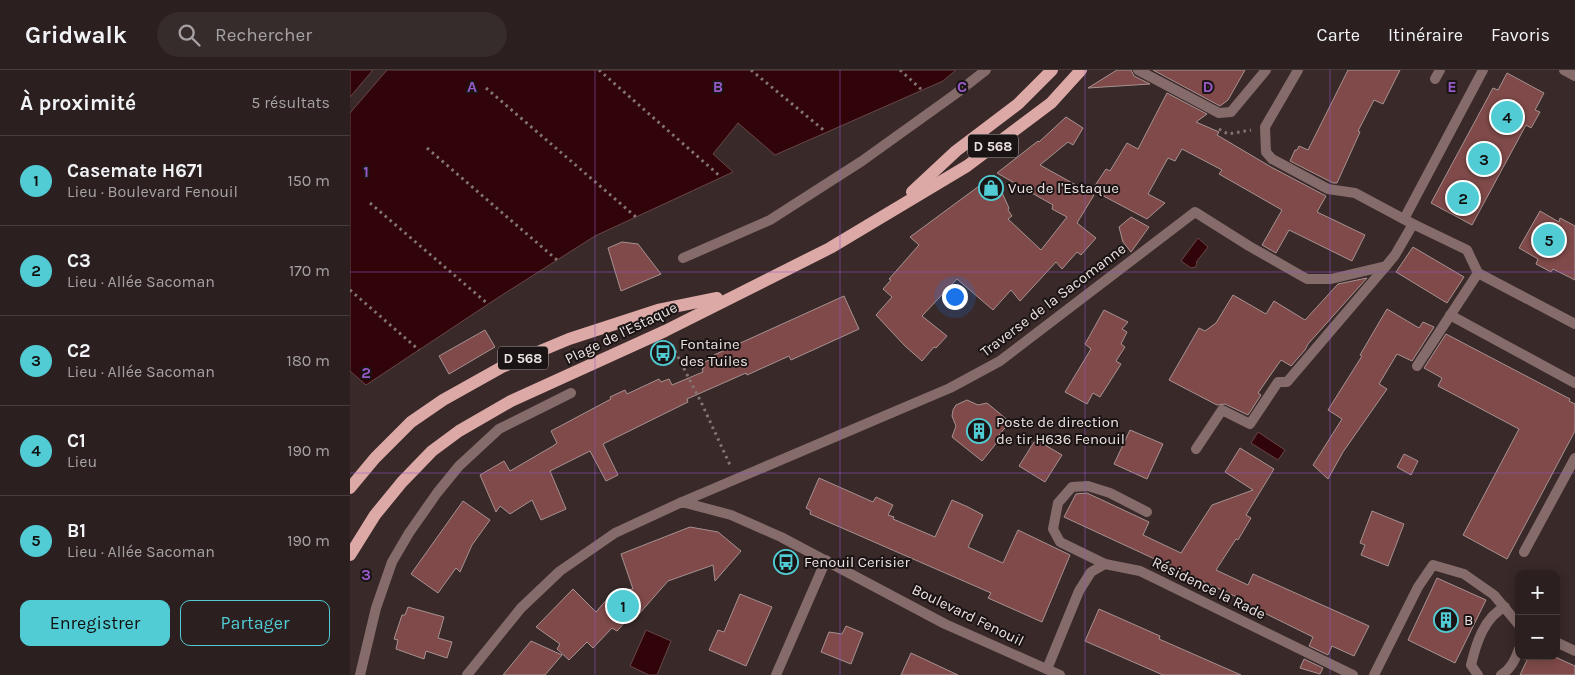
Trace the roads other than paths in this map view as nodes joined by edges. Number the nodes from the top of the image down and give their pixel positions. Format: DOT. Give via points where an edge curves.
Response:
graph roads {
  1 [pos="986,70"];
  2 [pos="1052,70"];
  3 [pos="1081,70"];
  4 [pos="1138,70"];
  5 [pos="1266,70"];
  6 [pos="1298,70"];
  7 [pos="1483,70"];
  8 [pos="1564,70"];
  9 [pos="1575,76"];
  10 [pos="894,209"];
  11 [pos="1404,219"];
  12 [pos="1413,224"];
  13 [pos="682,258"];
  14 [pos="1386,266"];
  15 [pos="1478,274"];
  16 [pos="732,296"];
  17 [pos="1450,315"];
  18 [pos="1575,324"];
  19 [pos="1417,366"];
  20 [pos="1575,383"];
  21 [pos="571,393"];
  22 [pos="1196,449"];
  23 [pos="1575,458"];
  24 [pos="350,488"];
  25 [pos="682,502"];
  26 [pos="1147,512"];
  27 [pos="1524,552"];
  28 [pos="350,555"];
  29 [pos="826,560"];
  30 [pos="1105,564"];
  31 [pos="1505,607"];
  32 [pos="1515,620"];
  33 [pos="1560,644"];
  34 [pos="1575,651"];
  35 [pos="1515,659"];
  36 [pos="1047,669"];
  37 [pos="360,675"];
  38 [pos="467,675"];
  39 [pos="776,675"];
  40 [pos="1060,675"];
  41 [pos="1353,675"];
  42 [pos="1374,675"];
  43 [pos="1478,675"];
  44 [pos="1501,675"];
  1 -- 13 [label="street" via="862,161 770,220"];
  2 -- 10 [label="main road, Plage de l'Estaque / D 568" via="1018,104 956,151"];
  3 -- 10 [label="main road, Plage de l'Estaque / D 568" via="1051,103 967,166"];
  4 -- 5 [label="street" via="1219,113 1231,112"];
  6 -- 11 [label="street" via="1265,127 1266,152 1272,159 1328,188 1355,193"];
  7 -- 11 [label="street"];
  8 -- 9 [label="street"];
  10 -- 16 [label="main road, Plage de l'Estaque / D 568" via="830,248"];
  11 -- 12 [label="street"];
  12 -- 14 [label="street"];
  12 -- 15 [label="street" via="1466,250"];
  14 -- 22 [label="street" via="1287,382 1278,382 1250,424 1222,410"];
  14 -- 25 [label="street, Traverse de la Sacomanne" via="1331,279 1307,279 1195,212 1000,361 950,388"];
  15 -- 17 [label="street"];
  15 -- 18 [label="street"];
  16 -- 24 [label="main road, Plage de l'Estaque / D 568" via="658,310 568,339 502,367 411,422"];
  16 -- 28 [label="main road, Plage de l'Estaque / D 568" via="665,331 511,401 459,431 432,451 402,482 375,515"];
  17 -- 19 [label="street"];
  17 -- 20 [label="street"];
  21 -- 37 [label="street" via="499,429 437,493 392,562 376,608"];
  23 -- 27 [label="street"];
  25 -- 29 [label="street, Boulevard Fenouil" via="731,515"];
  25 -- 38 [label="street" via="615,533 560,571 521,608"];
  26 -- 30 [label="street, Résidence la Rade" via="1088,486 1072,487 1058,503 1053,529 1060,542"];
  29 -- 36 [label="street, Boulevard Fenouil" via="945,624"];
  29 -- 39 [label="street"];
  30 -- 36 [label="street" via="1091,572 1079,592"];
  30 -- 41 [label="street, Résidence la Rade" via="1140,571"];
  31 -- 32 [label="street"];
  31 -- 42 [label="street" via="1464,574 1432,565"];
  31 -- 43 [label="street" via="1490,620 1474,650 1471,665"];
  33 -- 34 [label="street"];
  35 -- 44 [label="street" via="1507,672"];
  36 -- 40 [label="street, Boulevard Fenouil"];
}
